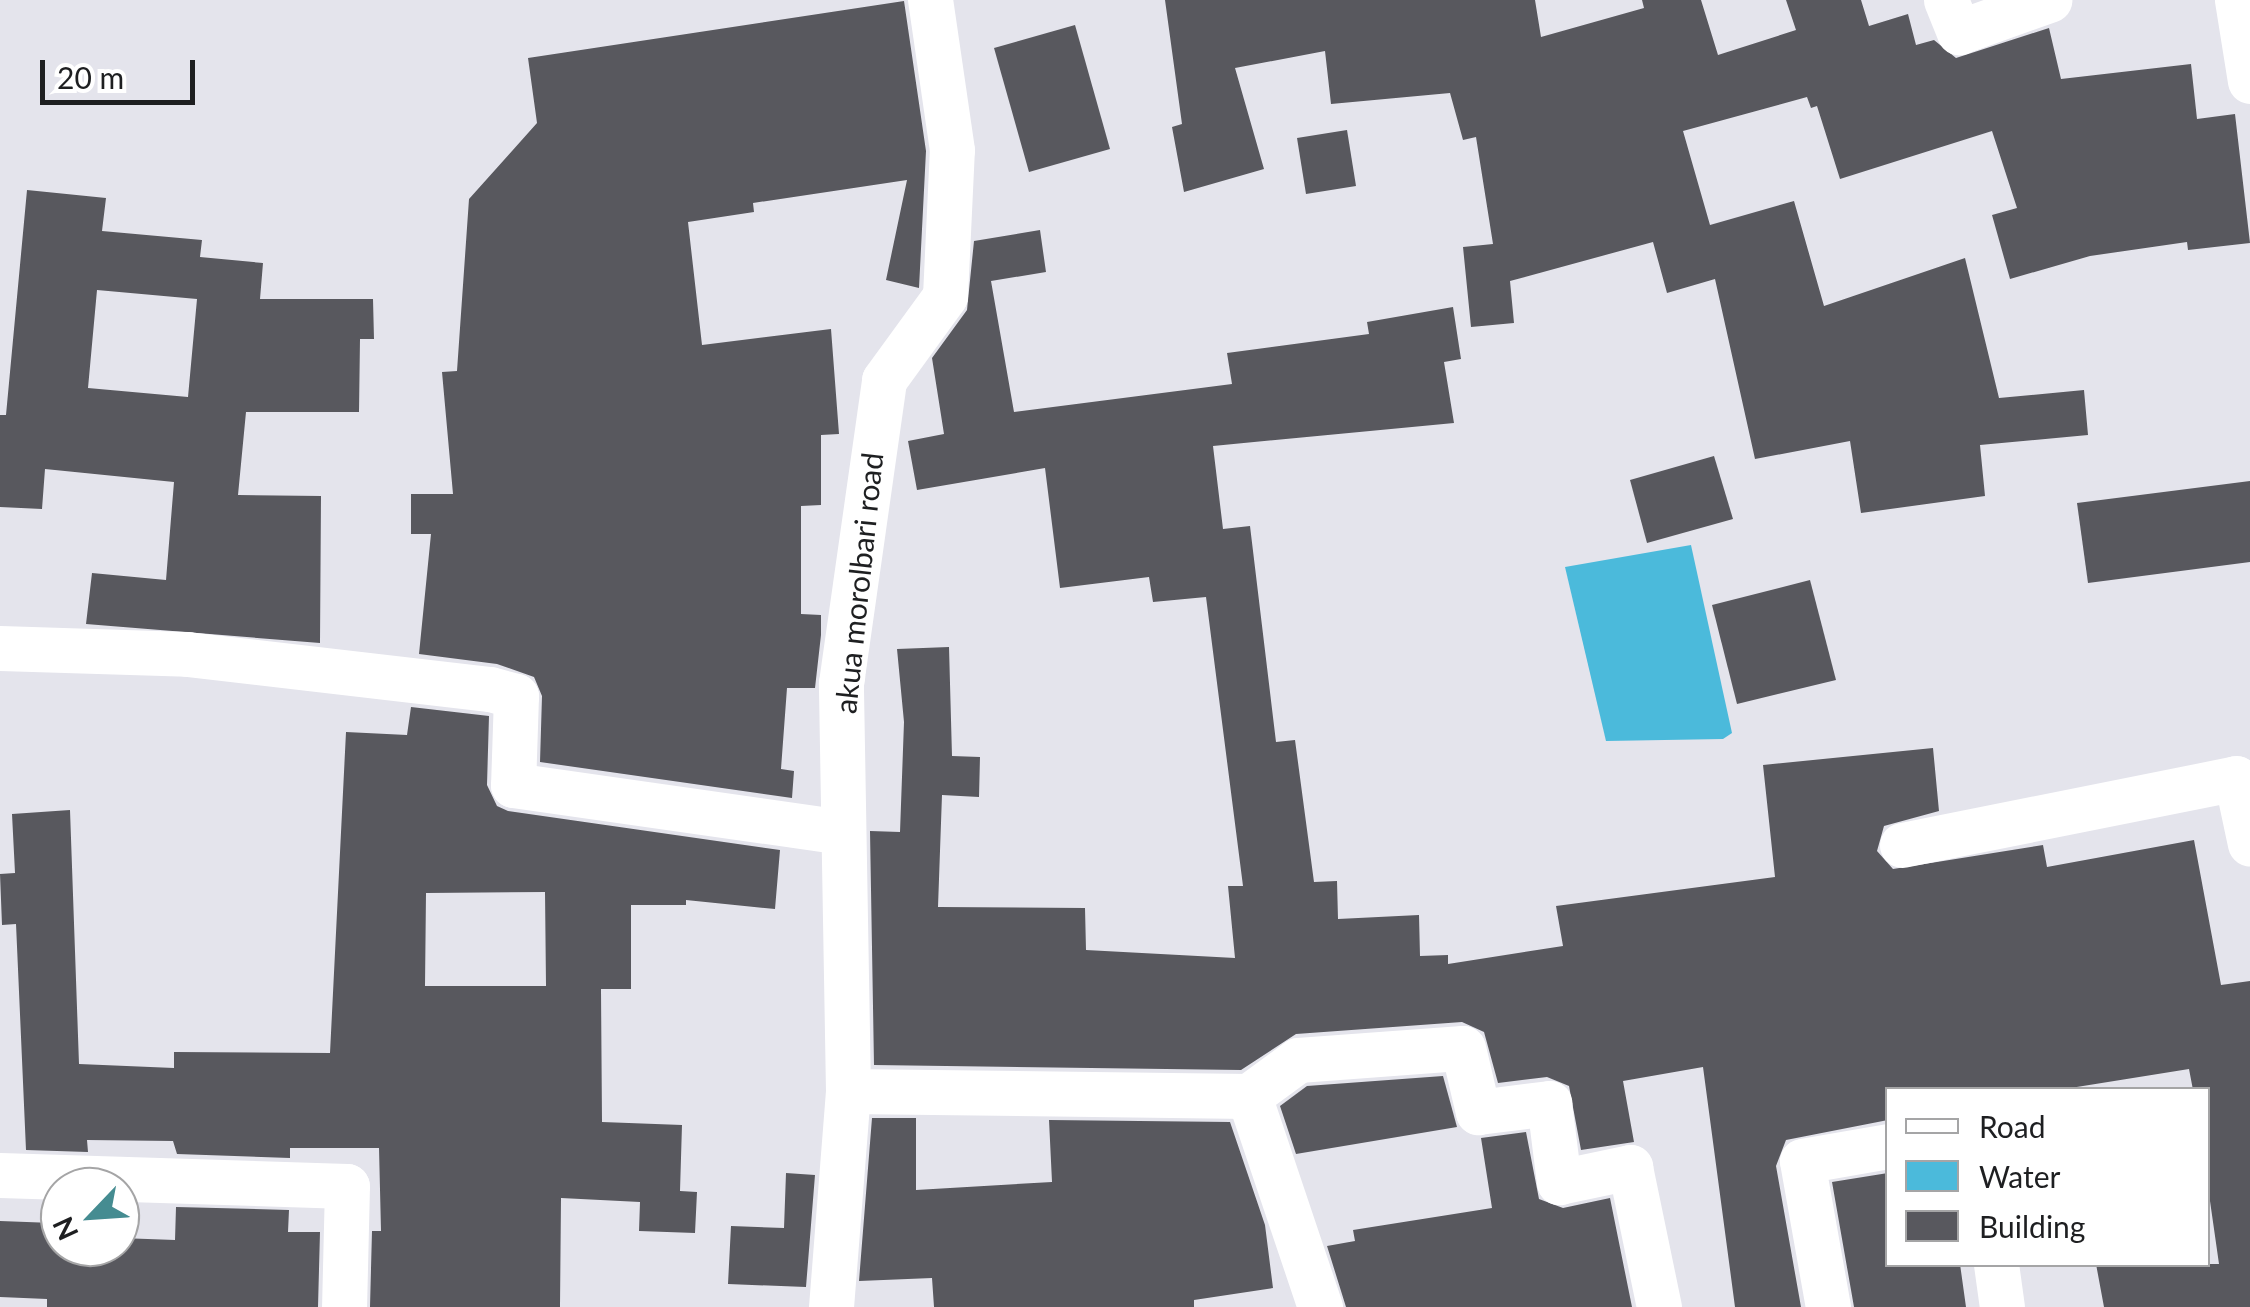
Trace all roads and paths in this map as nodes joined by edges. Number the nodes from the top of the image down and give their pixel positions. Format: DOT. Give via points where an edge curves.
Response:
graph roads {
  1 [pos="930,0"];
  2 [pos="1946,0"];
  3 [pos="2049,0"];
  4 [pos="2237,0"];
  5 [pos="2250,81"];
  6 [pos="0,648"];
  7 [pos="843,832"];
  8 [pos="2250,844"];
  9 [pos="1902,845"];
  10 [pos="848,1091"];
  11 [pos="1249,1096"];
  12 [pos="1885,1147"];
  13 [pos="0,1176"];
  14 [pos="1996,1267"];
  15 [pos="344,1307"];
  16 [pos="831,1307"];
  17 [pos="1320,1307"];
  18 [pos="1659,1307"];
  19 [pos="1828,1307"];
  20 [pos="2002,1307"];
  1 -- 7 [label="street, akua morolbari road" via="952,150 945,296 884,380 841,683"];
  2 -- 3 [label="street" via="1958,32"];
  4 -- 5 [label="street"];
  6 -- 7 [label="street" via="187,654 490,690 516,696 512,786"];
  7 -- 10 [label="street, akua morolbari road"];
  8 -- 9 [label="street" via="2236,778"];
  10 -- 11 [label="street"];
  10 -- 16 [label="street, akua morolbari road"];
  11 -- 17 [label="street"];
  11 -- 18 [label="street" via="1298,1060 1463,1048 1478,1112 1549,1103 1559,1182 1630,1167"];
  12 -- 19 [label="street" via="1802,1161"];
  13 -- 15 [label="street" via="347,1186"];
  14 -- 20 [label="street"];
}
